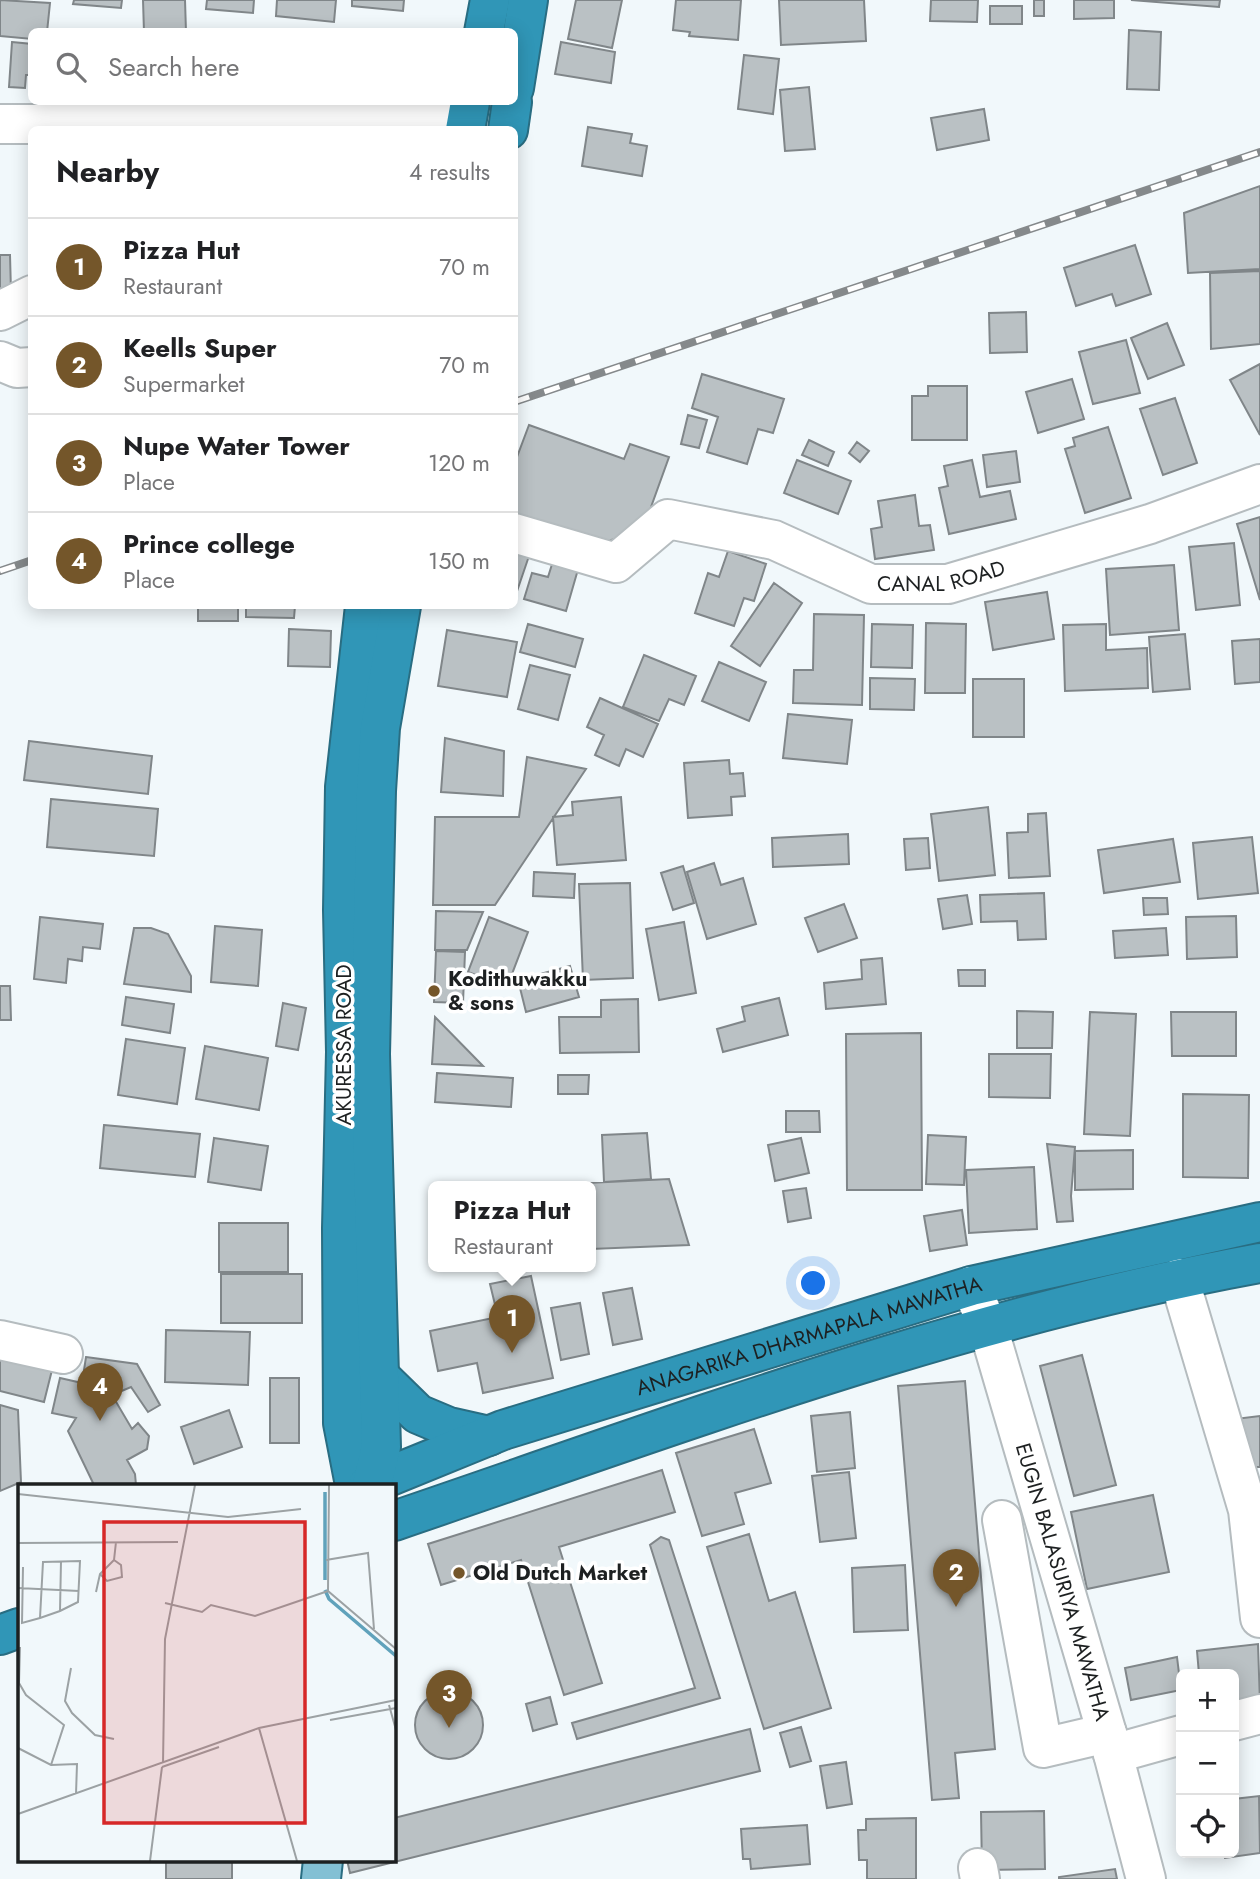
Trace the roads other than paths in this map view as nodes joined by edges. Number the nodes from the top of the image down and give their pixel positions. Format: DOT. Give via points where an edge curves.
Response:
graph roads {
  1 [pos="490,0"];
  2 [pos="528,0"];
  3 [pos="485,28"];
  4 [pos="518,63"];
  5 [pos="512,105"];
  6 [pos="467,118"];
  7 [pos="0,124"];
  8 [pos="51,126"];
  9 [pos="120,126"];
  10 [pos="509,126"];
  11 [pos="28,297"];
  12 [pos="0,311"];
  13 [pos="0,361"];
  14 [pos="28,367"];
  15 [pos="1260,484"];
  16 [pos="518,534"];
  17 [pos="365,609"];
  18 [pos="400,609"];
  19 [pos="1260,1222"];
  20 [pos="1260,1263"];
  21 [pos="1178,1278"];
  22 [pos="971,1286"];
  23 [pos="988,1327"];
  24 [pos="0,1340"];
  25 [pos="64,1354"];
  26 [pos="377,1374"];
  27 [pos="489,1436"];
  28 [pos="367,1484"];
  29 [pos="367,1484"];
  30 [pos="369,1484"];
  31 [pos="396,1520"];
  32 [pos="1002,1520"];
  33 [pos="1260,1618"];
  34 [pos="18,1628"];
  35 [pos="0,1635"];
  36 [pos="1260,1714"];
  37 [pos="1239,1720"];
  38 [pos="1176,1736"];
  39 [pos="1110,1743"];
  40 [pos="1146,1879"];
  1 -- 3 [label="highway"];
  2 -- 4 [label="highway"];
  5 -- 10 [label="highway"];
  6 -- 9 [label="street"];
  7 -- 8 [label="street"];
  11 -- 12 [label="street"];
  13 -- 14 [label="street"];
  15 -- 16 [label="street, CANAL ROAD" via="1150,524 948,584 871,584 774,540 668,519 616,563"];
  17 -- 28 [label="highway, AKURESSA ROAD" via="345,787 342,1228 343,1423"];
  18 -- 26 [label="highway, AKURESSA ROAD" via="380,728 376,790 370,1054"];
  19 -- 22 [label="highway, ANAGARIKA DHARMAPALA MAWATHA"];
  20 -- 21 [label="highway, ANAGARIKA DHARMAPALA MAWATHA"];
  21 -- 23 [label="highway, ANAGARIKA DHARMAPALA MAWATHA"];
  21 -- 33 [label="street" via="1248,1510"];
  22 -- 23 [label="street, EUGIN BALASURIYA MAWATHA"];
  22 -- 27 [label="highway, ANAGARIKA DHARMAPALA MAWATHA"];
  23 -- 31 [label="highway, ANAGARIKA DHARMAPALA MAWATHA" via="787,1385"];
  23 -- 39 [label="street, EUGIN BALASURIYA MAWATHA"];
  24 -- 25 [label="street"];
  26 -- 27 [label="highway" via="418,1414"];
  26 -- 29 [label="highway, AKURESSA ROAD" via="381,1447"];
  27 -- 30 [label="highway, ANAGARIKA DHARMAPALA MAWATHA"];
  32 -- 39 [label="street" via="1043,1748"];
  34 -- 35 [label="highway"];
  36 -- 37 [label="street"];
  38 -- 39 [label="street"];
  39 -- 40 [label="street, EUGIN BALASURIYA MAWATHA"];
}
